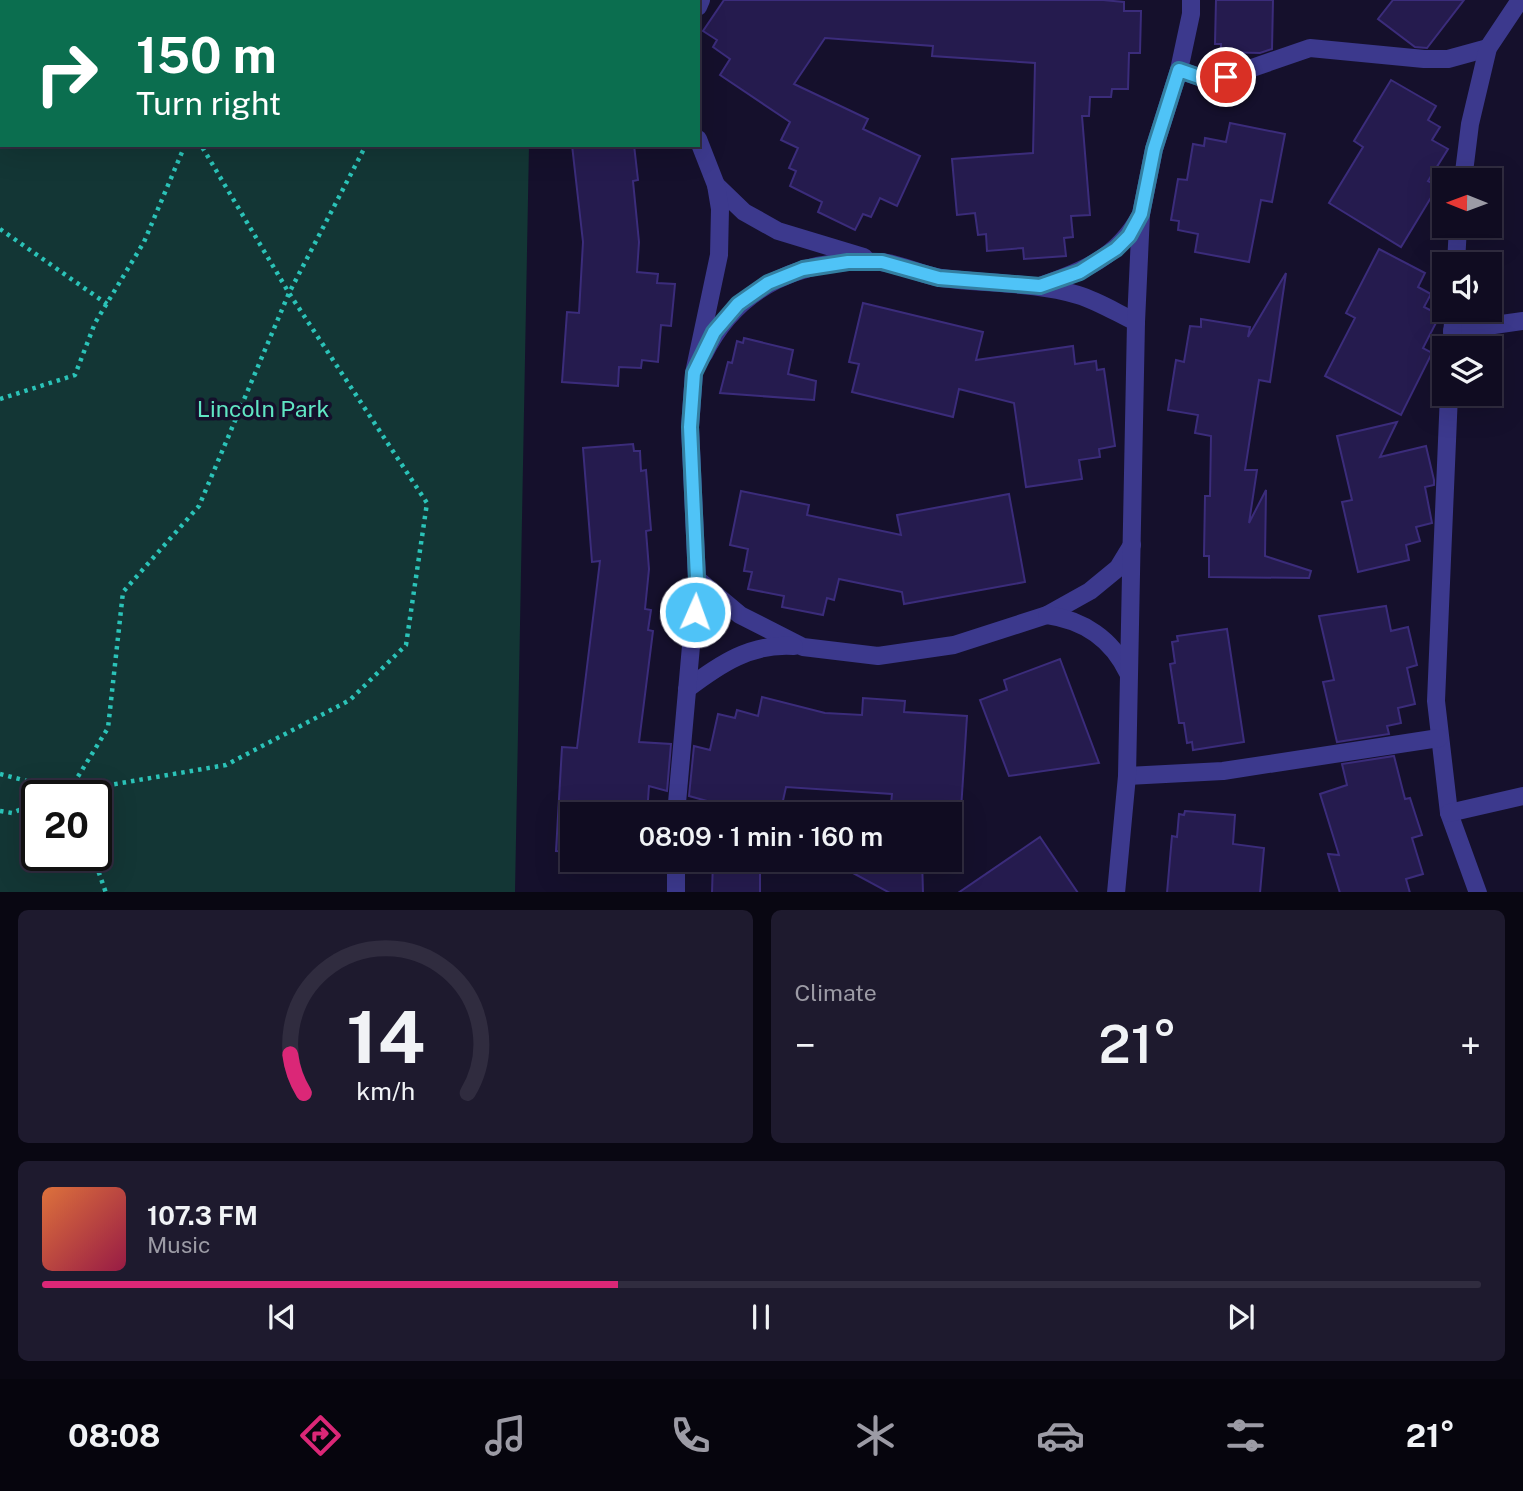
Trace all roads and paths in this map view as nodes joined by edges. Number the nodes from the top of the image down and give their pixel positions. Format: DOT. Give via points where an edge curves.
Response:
graph roads {
  1 [pos="1191,0"];
  2 [pos="1520,0"];
  3 [pos="1488,48"];
  4 [pos="1179,70"];
  5 [pos="700,144"];
  6 [pos="184,147"];
  7 [pos="202,147"];
  8 [pos="365,147"];
  9 [pos="1464,168"];
  10 [pos="716,185"];
  11 [pos="1141,214"];
  12 [pos="0,229"];
  13 [pos="882,262"];
  14 [pos="1040,286"];
  15 [pos="289,293"];
  16 [pos="107,304"];
  17 [pos="1523,321"];
  18 [pos="1136,322"];
  19 [pos="1467,336"];
  20 [pos="694,373"];
  21 [pos="0,399"];
  22 [pos="1449,406"];
  23 [pos="1133,542"];
  24 [pos="697,579"];
  25 [pos="1047,615"];
  26 [pos="803,647"];
  27 [pos="1130,676"];
  28 [pos="687,689"];
  29 [pos="1438,738"];
  30 [pos="0,774"];
  31 [pos="1127,776"];
  32 [pos="21,780"];
  33 [pos="78,780"];
  34 [pos="112,786"];
  35 [pos="1523,796"];
  36 [pos="677,802"];
  37 [pos="21,809"];
  38 [pos="0,811"];
  39 [pos="1449,813"];
  40 [pos="98,871"];
  41 [pos="676,872"];
  42 [pos="106,892"];
  43 [pos="676,892"];
  44 [pos="1116,892"];
  45 [pos="1478,892"];
  1 -- 4 [label="lane"];
  2 -- 3 [label="lane"];
  3 -- 4 [label="lane" via="1448,59 1310,48 1226,77 1205,79"];
  3 -- 9 [label="lane"];
  4 -- 11 [label="lane" via="1154,149"];
  5 -- 10 [label="lane"];
  6 -- 16 [label="path" via="144,242"];
  7 -- 15 [label="path"];
  8 -- 15 [label="path"];
  10 -- 13 [label="lane" via="744,212 778,230"];
  10 -- 20 [label="lane" via="719,255"];
  11 -- 14 [label="lane" via="1116,249 1080,272"];
  11 -- 18 [label="lane"];
  12 -- 16 [label="path"];
  13 -- 14 [label="lane" via="939,278"];
  13 -- 20 [label="lane" via="803,269 768,283 738,304 714,332"];
  14 -- 18 [label="lane" via="1080,295"];
  15 -- 33 [label="path" via="199,506 123,592 107,728"];
  15 -- 34 [label="path" via="427,503 406,645 350,699 226,765"];
  16 -- 21 [label="path" via="75,374"];
  17 -- 19 [label="lane"];
  18 -- 23 [label="lane"];
  20 -- 24 [label="lane" via="690,427"];
  22 -- 29 [label="lane"];
  23 -- 25 [label="lane" via="1118,568 1090,592"];
  23 -- 27 [label="lane"];
  24 -- 26 [label="lane" via="740,615"];
  24 -- 28 [label="lane"];
  25 -- 26 [label="lane" via="954,645 878,656"];
  25 -- 27 [label="lane" via="1072,619 1103,638"];
  26 -- 28 [label="lane" via="758,648 722,663"];
  27 -- 31 [label="lane"];
  28 -- 36 [label="lane"];
  29 -- 31 [label="lane" via="1223,771"];
  29 -- 39 [label="lane"];
  30 -- 32 [label="path"];
  31 -- 44 [label="lane"];
  35 -- 39 [label="lane"];
  37 -- 38 [label="path"];
  39 -- 45 [label="lane"];
  40 -- 42 [label="path"];
  41 -- 43 [label="lane"];
}
